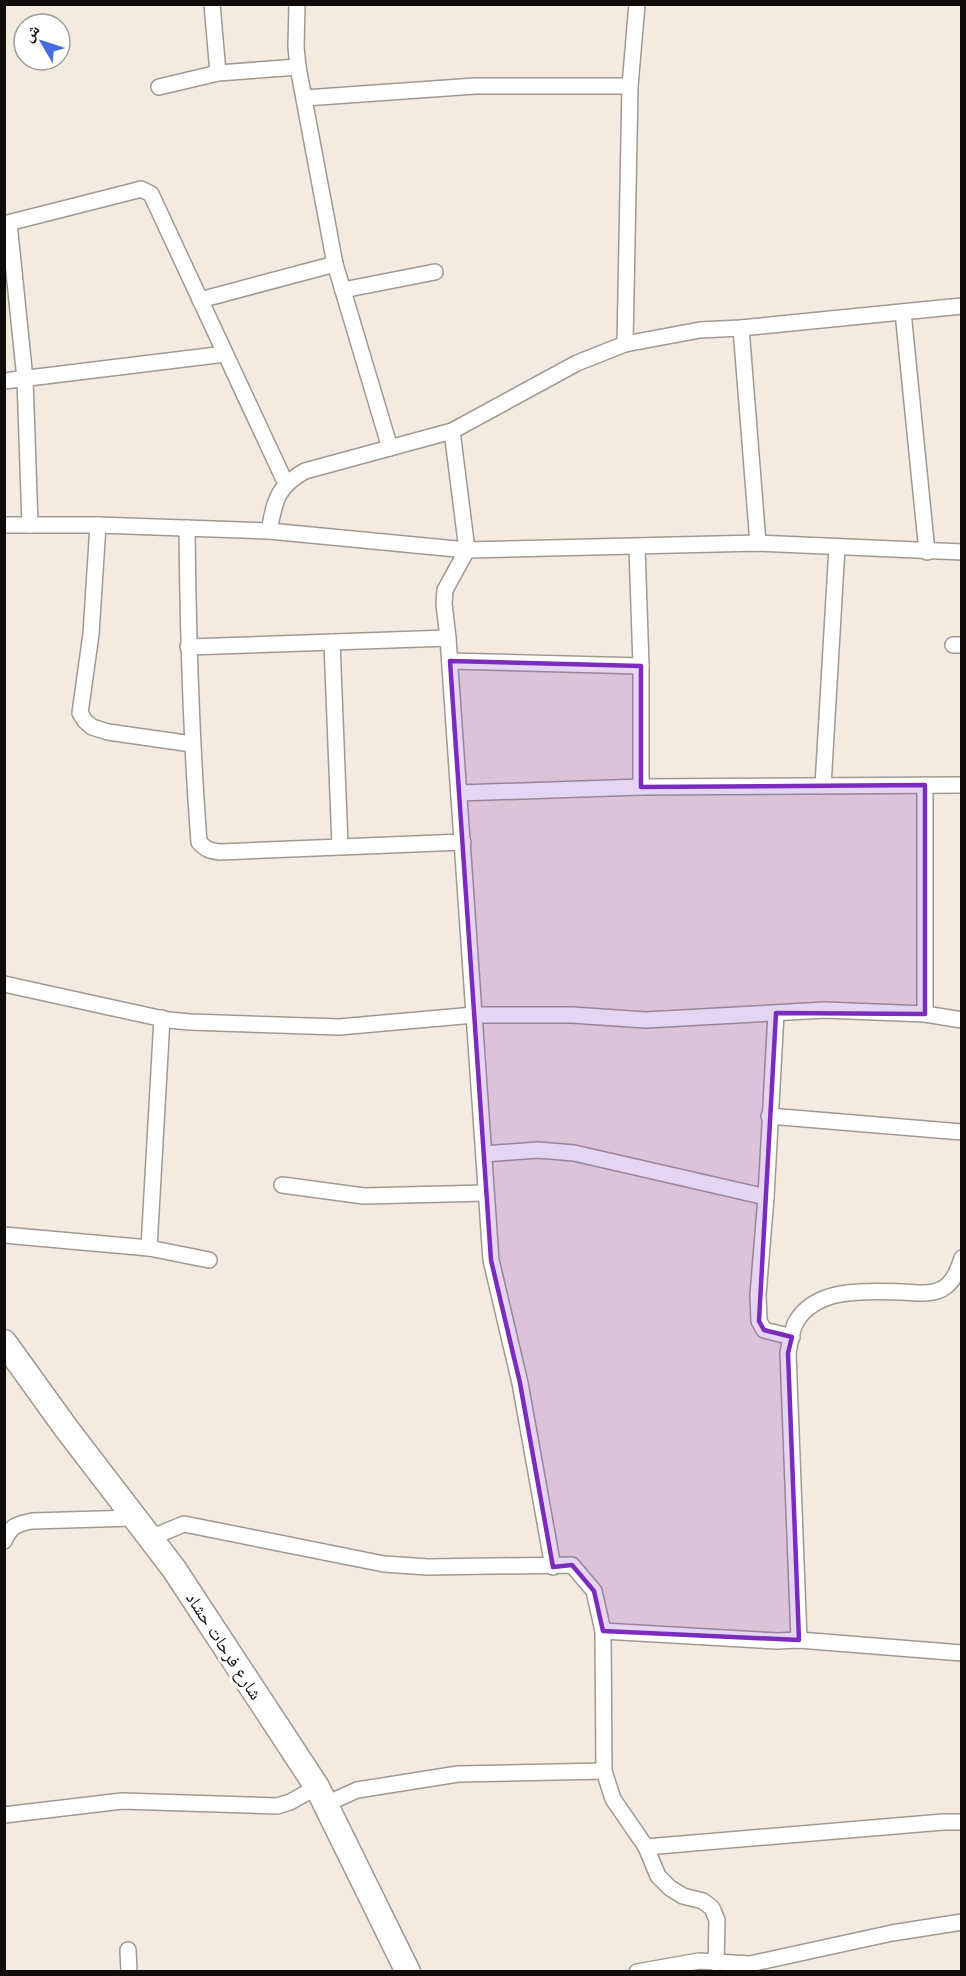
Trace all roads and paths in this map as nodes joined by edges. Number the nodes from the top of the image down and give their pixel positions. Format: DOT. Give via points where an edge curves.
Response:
graph roads {
  1 [pos="212,4"];
  2 [pos="297,4"];
  3 [pos="637,4"];
  4 [pos="298,67"];
  5 [pos="218,73"];
  6 [pos="630,86"];
  7 [pos="159,87"];
  8 [pos="304,98"];
  9 [pos="7,223"];
  10 [pos="335,264"];
  11 [pos="435,272"];
  12 [pos="343,291"];
  13 [pos="200,300"];
  14 [pos="962,306"];
  15 [pos="903,312"];
  16 [pos="741,328"];
  17 [pos="625,344"];
  18 [pos="225,354"];
  19 [pos="25,379"];
  20 [pos="4,381"];
  21 [pos="452,431"];
  22 [pos="390,448"];
  23 [pos="286,484"];
  24 [pos="4,525"];
  25 [pos="30,525"];
  26 [pos="98,525"];
  27 [pos="187,528"];
  28 [pos="269,531"];
  29 [pos="758,543"];
  30 [pos="637,547"];
  31 [pos="837,547"];
  32 [pos="467,550"];
  33 [pos="927,552"];
  34 [pos="962,552"];
  35 [pos="448,638"];
  36 [pos="332,642"];
  37 [pos="188,647"];
  38 [pos="450,662"];
  39 [pos="641,666"];
  40 [pos="192,744"];
  41 [pos="924,785"];
  42 [pos="962,785"];
  43 [pos="823,786"];
  44 [pos="641,787"];
  45 [pos="459,794"];
  46 [pos="463,842"];
  47 [pos="340,846"];
  48 [pos="4,984"];
  49 [pos="776,1013"];
  50 [pos="925,1014"];
  51 [pos="474,1015"];
  52 [pos="162,1018"];
  53 [pos="962,1020"];
  54 [pos="769,1116"];
  55 [pos="962,1132"];
  56 [pos="484,1154"];
  57 [pos="282,1185"];
  58 [pos="486,1194"];
  59 [pos="766,1197"];
  60 [pos="4,1235"];
  61 [pos="149,1248"];
  62 [pos="962,1258"];
  63 [pos="209,1260"];
  64 [pos="792,1337"];
  65 [pos="4,1342"];
  66 [pos="134,1518"];
  67 [pos="150,1538"];
  68 [pos="5,1540"];
  69 [pos="553,1567"];
  70 [pos="603,1631"];
  71 [pos="799,1640"];
  72 [pos="962,1653"];
  73 [pos="604,1771"];
  74 [pos="322,1796"];
  75 [pos="4,1815"];
  76 [pos="962,1822"];
  77 [pos="646,1847"];
  78 [pos="962,1922"];
  79 [pos="128,1950"];
  80 [pos="722,1966"];
  81 [pos="129,1971"];
  82 [pos="408,1971"];
  83 [pos="637,1971"];
  1 -- 5 [label="street"];
  2 -- 4 [label="street"];
  3 -- 6 [label="street"];
  4 -- 5 [label="street"];
  4 -- 8 [label="street"];
  5 -- 7 [label="street"];
  6 -- 8 [label="street" via="475,86"];
  6 -- 17 [label="street"];
  8 -- 10 [label="street"];
  9 -- 13 [label="street" via="146,190 154,198"];
  9 -- 19 [label="street"];
  10 -- 12 [label="street"];
  10 -- 13 [label="street"];
  11 -- 12 [label="street"];
  12 -- 22 [label="street"];
  13 -- 18 [label="street"];
  14 -- 15 [label="street"];
  15 -- 16 [label="street"];
  15 -- 33 [label="street"];
  16 -- 17 [label="street" via="700,330"];
  16 -- 29 [label="street"];
  17 -- 21 [label="street" via="577,363"];
  18 -- 19 [label="street"];
  18 -- 23 [label="street"];
  19 -- 20 [label="street"];
  19 -- 25 [label="street"];
  21 -- 22 [label="street"];
  21 -- 32 [label="street"];
  22 -- 23 [label="street" via="305,471"];
  23 -- 28 [label="street" via="275,502"];
  24 -- 25 [label="street"];
  25 -- 26 [label="street"];
  26 -- 27 [label="street"];
  26 -- 40 [label="street" via="91,634 80,713 92,727 108,732"];
  27 -- 28 [label="street"];
  27 -- 37 [label="street"];
  28 -- 32 [label="street"];
  29 -- 30 [label="street"];
  29 -- 31 [label="street"];
  30 -- 32 [label="street"];
  30 -- 39 [label="street"];
  31 -- 33 [label="street"];
  31 -- 43 [label="street"];
  32 -- 35 [label="street" via="445,590"];
  33 -- 34 [label="street"];
  35 -- 36 [label="street"];
  35 -- 38 [label="street"];
  36 -- 37 [label="street"];
  36 -- 47 [label="street"];
  37 -- 40 [label="street"];
  38 -- 39 [label="street"];
  38 -- 45 [label="street"];
  39 -- 44 [label="street"];
  40 -- 47 [label="street" via="199,842 204,848 220,852"];
  41 -- 42 [label="street"];
  41 -- 43 [label="street"];
  41 -- 50 [label="street"];
  43 -- 44 [label="street"];
  44 -- 45 [label="street"];
  45 -- 46 [label="street"];
  46 -- 47 [label="street"];
  46 -- 51 [label="street"];
  48 -- 52 [label="street"];
  49 -- 50 [label="street" via="825,1010"];
  49 -- 51 [label="street" via="646,1020"];
  49 -- 54 [label="street"];
  50 -- 53 [label="street"];
  51 -- 52 [label="street" via="339,1027"];
  51 -- 56 [label="street"];
  52 -- 61 [label="street"];
  54 -- 55 [label="street"];
  54 -- 59 [label="street"];
  56 -- 58 [label="street"];
  56 -- 59 [label="street" via="538,1150 574,1153"];
  57 -- 58 [label="street" via="364,1196"];
  58 -- 69 [label="street" via="491,1260 520,1383"];
  59 -- 64 [label="street" via="759,1321 764,1330"];
  60 -- 61 [label="street"];
  61 -- 63 [label="street"];
  62 -- 64 [label="street" via="956,1275 945,1288 932,1293 868,1291 822,1299 803,1313"];
  64 -- 71 [label="street" via="788,1353"];
  65 -- 66 [label="main road, شارع فرحات حشاد"];
  66 -- 67 [label="main road, شارع فرحات حشاد"];
  66 -- 68 [label="street" via="25,1522 17,1524"];
  67 -- 69 [label="street" via="184,1524 384,1564"];
  67 -- 74 [label="main road, شارع فرحات حشاد"];
  69 -- 70 [label="street" via="572,1565 594,1591"];
  70 -- 71 [label="street"];
  70 -- 73 [label="street"];
  71 -- 72 [label="street"];
  73 -- 74 [label="street" via="458,1774"];
  73 -- 77 [label="street" via="613,1799"];
  74 -- 75 [label="street" via="277,1806 122,1801"];
  74 -- 82 [label="main road, شارع فرحات حشاد"];
  76 -- 77 [label="street"];
  77 -- 80 [label="street" via="658,1876 670,1888 712,1908"];
  78 -- 80 [label="street" via="892,1932 750,1964"];
  79 -- 81 [label="street"];
  80 -- 83 [label="street" via="699,1961"];
}
